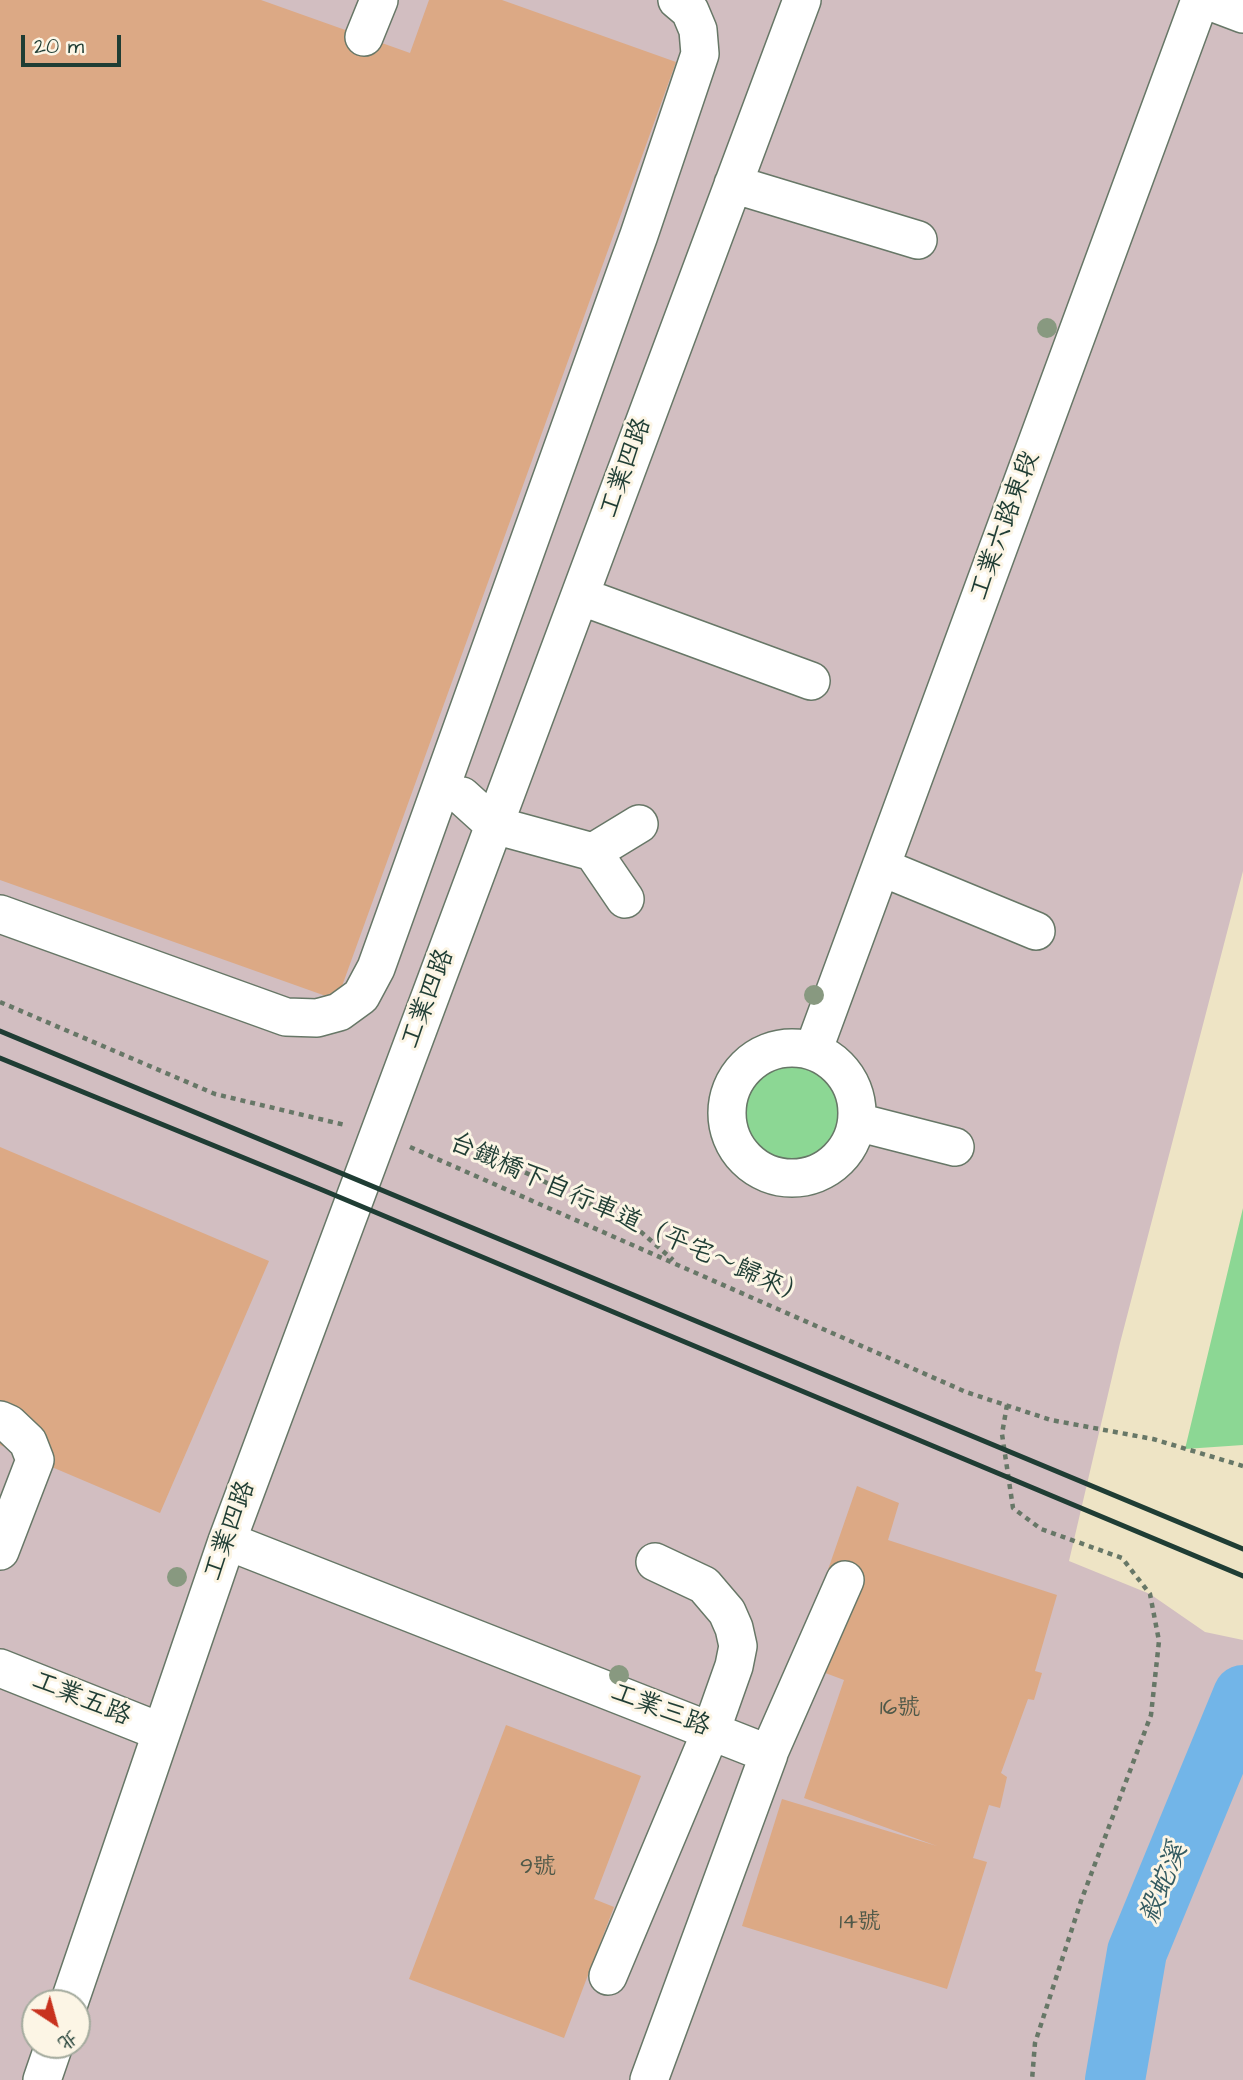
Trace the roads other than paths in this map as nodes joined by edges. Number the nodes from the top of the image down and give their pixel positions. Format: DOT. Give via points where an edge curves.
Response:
graph roads {
  1 [pos="379,0"];
  2 [pos="677,0"];
  3 [pos="802,0"];
  4 [pos="1200,0"];
  5 [pos="1206,0"];
  6 [pos="1243,14"];
  7 [pos="364,37"];
  8 [pos="733,184"];
  9 [pos="918,240"];
  10 [pos="580,596"];
  11 [pos="811,681"];
  12 [pos="462,796"];
  13 [pos="639,824"];
  14 [pos="494,825"];
  15 [pos="593,852"];
  16 [pos="881,867"];
  17 [pos="625,899"];
  18 [pos="0,914"];
  19 [pos="1036,931"];
  20 [pos="813,1052"];
  21 [pos="857,1122"];
  22 [pos="955,1147"];
  23 [pos="0,1420"];
  24 [pos="227,1541"];
  25 [pos="0,1550"];
  26 [pos="655,1562"];
  27 [pos="845,1580"];
  28 [pos="0,1668"];
  29 [pos="711,1731"];
  30 [pos="161,1732"];
  31 [pos="768,1755"];
  32 [pos="608,1976"];
  33 [pos="74,1989"];
  34 [pos="49,2059"];
  35 [pos="42,2080"];
  36 [pos="649,2080"];
  1 -- 7 [label="street"];
  2 -- 18 [label="street" via="690,11 700,54 376,968 361,996 339,1012 317,1018 286,1017"];
  3 -- 8 [label="street, 工業四路"];
  4 -- 16 [label="street, 工業六路東段"];
  5 -- 6 [label="street"];
  8 -- 9 [label="street"];
  8 -- 10 [label="street, 工業四路"];
  10 -- 11 [label="street"];
  10 -- 14 [label="street, 工業四路"];
  12 -- 14 [label="street"];
  13 -- 15 [label="street"];
  14 -- 15 [label="street"];
  14 -- 24 [label="street, 工業四路"];
  15 -- 17 [label="street"];
  16 -- 19 [label="street"];
  16 -- 20 [label="street, 工業六路東段"];
  20 -- 21 [label="street" via="837,1065 849,1081 857,1101"];
  20 -- 21 [label="street" via="778,1050 759,1057 743,1071 731,1090 726,1112 729,1134 740,1153 756,1168 776,1177 820,1173 852,1142"];
  21 -- 22 [label="street"];
  23 -- 25 [label="street" via="28,1442 35,1460"];
  24 -- 29 [label="street, 工業三路"];
  24 -- 30 [label="street, 工業四路"];
  26 -- 29 [label="street" via="704,1585 734,1628 738,1646 734,1666"];
  27 -- 31 [label="street"];
  28 -- 30 [label="street, 工業五路"];
  29 -- 31 [label="street, 工業三路"];
  29 -- 32 [label="street"];
  30 -- 33 [label="street, 工業四路"];
  31 -- 36 [label="street"];
  34 -- 35 [label="street"];
}
